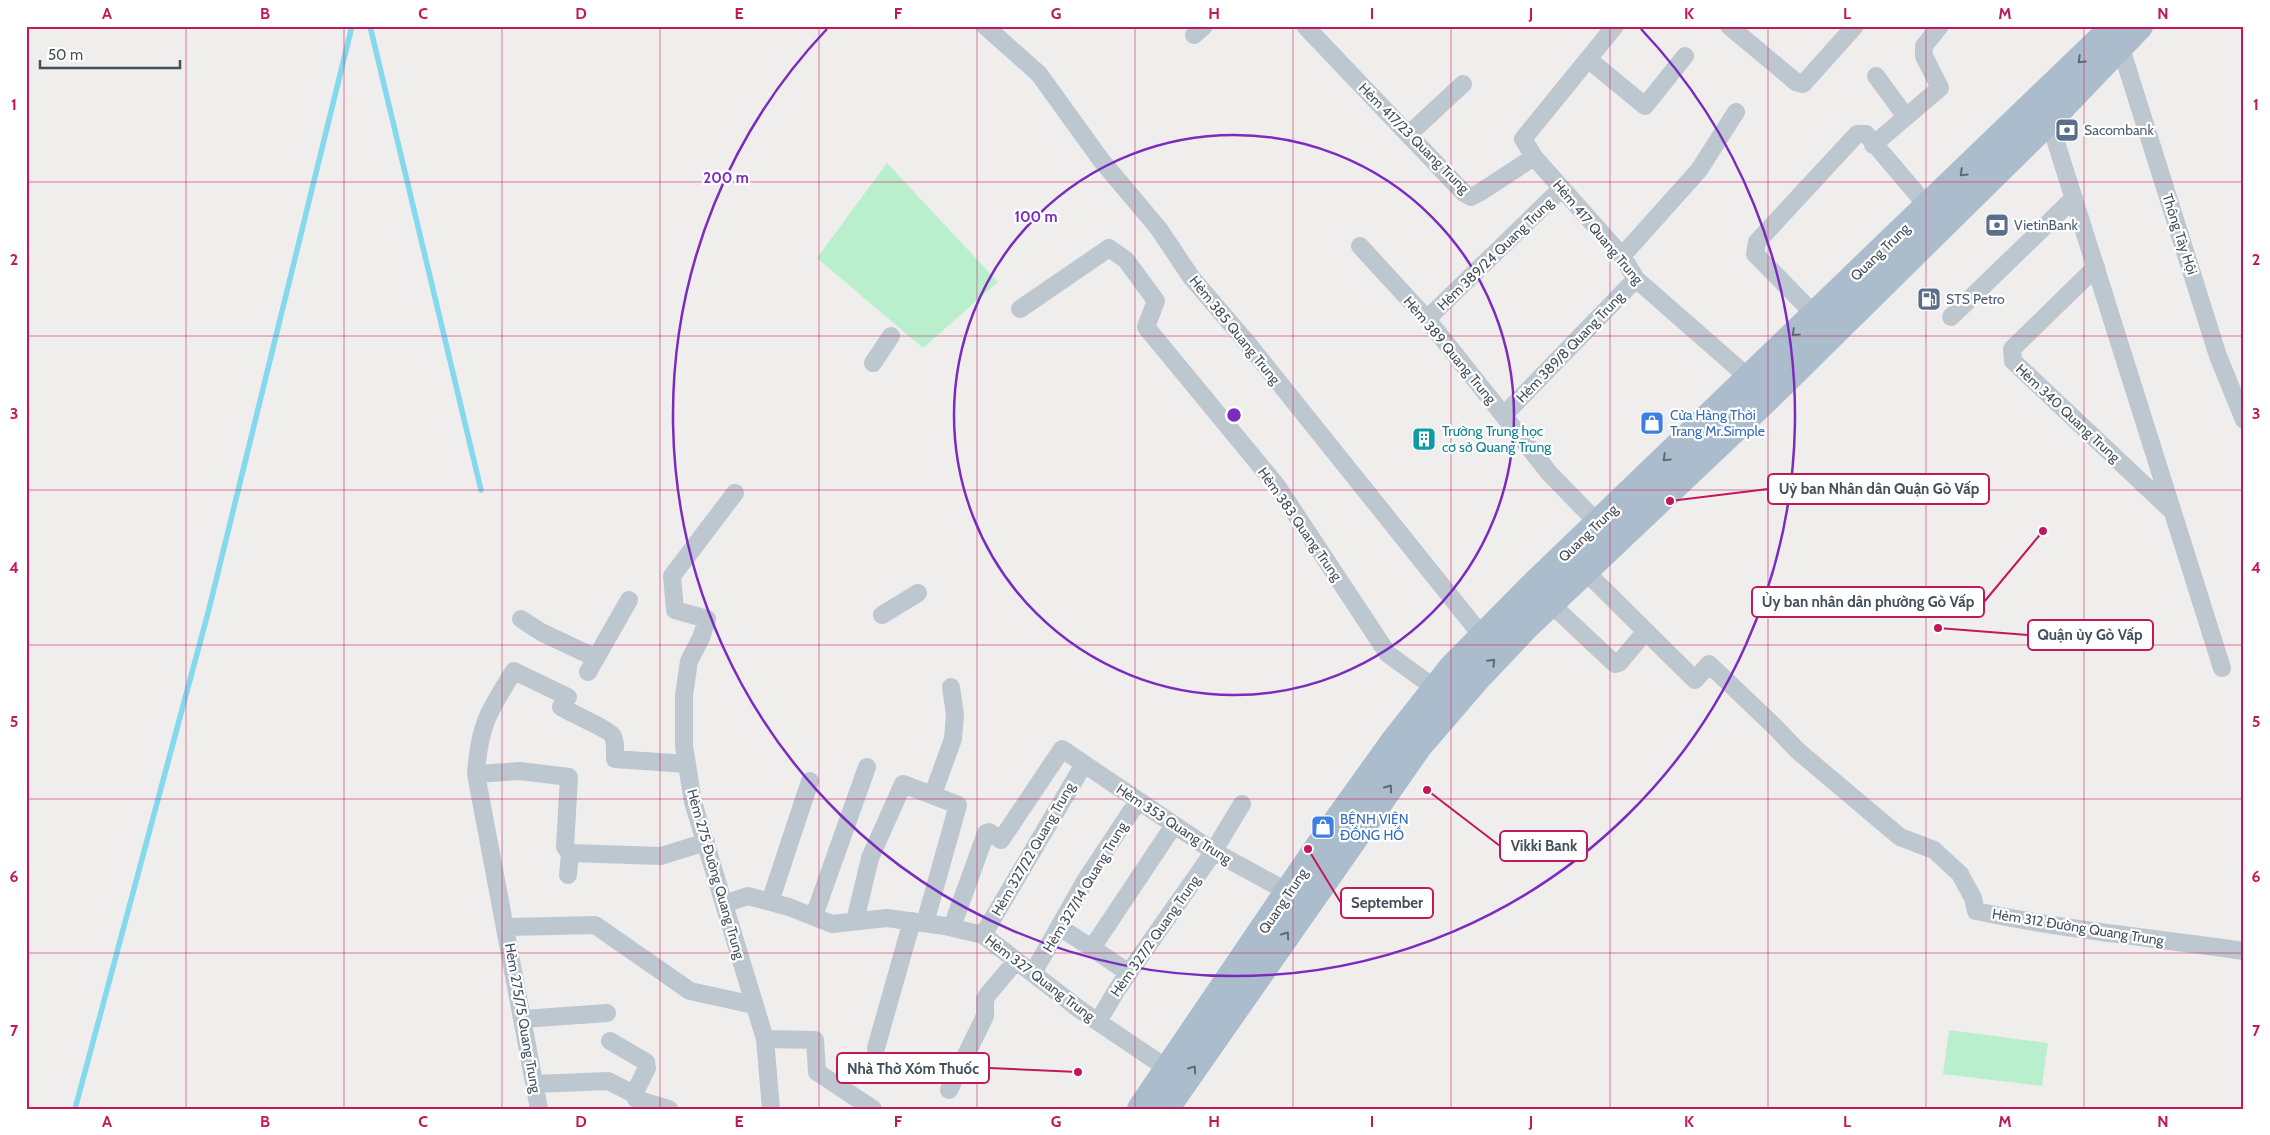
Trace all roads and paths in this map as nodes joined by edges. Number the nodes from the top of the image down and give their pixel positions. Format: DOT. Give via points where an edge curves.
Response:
graph roads {
  1 [pos="985,26"];
  2 [pos="1305,26"];
  3 [pos="1616,26"];
  4 [pos="1729,26"];
  5 [pos="1855,26"];
  6 [pos="1940,26"];
  7 [pos="2139,26"];
  8 [pos="2115,34"];
  9 [pos="1685,56"];
  10 [pos="1588,59"];
  11 [pos="1876,76"];
  12 [pos="1463,84"];
  13 [pos="1736,112"];
  14 [pos="1906,117"];
  15 [pos="2049,120"];
  16 [pos="1409,134"];
  17 [pos="1873,144"];
  18 [pos="1534,157"];
  19 [pos="1562,188"];
  20 [pos="2074,198"];
  21 [pos="1928,207"];
  22 [pos="1360,246"];
  23 [pos="1622,256"];
  24 [pos="2096,267"];
  25 [pos="1636,279"];
  26 [pos="1020,308"];
  27 [pos="1815,315"];
  28 [pos="1951,317"];
  29 [pos="1427,319"];
  30 [pos="891,336"];
  31 [pos="873,363"];
  32 [pos="1749,378"];
  33 [pos="1769,396"];
  34 [pos="1504,415"];
  35 [pos="2244,420"];
  36 [pos="735,494"];
  37 [pos="2173,512"];
  38 [pos="1598,523"];
  39 [pos="1586,572"];
  40 [pos="918,593"];
  41 [pos="629,600"];
  42 [pos="1550,603"];
  43 [pos="882,615"];
  44 [pos="521,619"];
  45 [pos="1646,631"];
  46 [pos="1483,637"];
  47 [pos="2222,668"];
  48 [pos="951,687"];
  49 [pos="1445,697"];
  50 [pos="687,764"];
  51 [pos="1084,764"];
  52 [pos="867,767"];
  53 [pos="476,774"];
  54 [pos="810,781"];
  55 [pos="933,794"];
  56 [pos="1138,801"];
  57 [pos="1242,804"];
  58 [pos="1174,825"];
  59 [pos="706,842"];
  60 [pos="1213,852"];
  61 [pos="570,853"];
  62 [pos="568,875"];
  63 [pos="1290,893"];
  64 [pos="770,902"];
  65 [pos="724,904"];
  66 [pos="814,916"];
  67 [pos="855,921"];
  68 [pos="918,922"];
  69 [pos="506,927"];
  70 [pos="952,927"];
  71 [pos="1059,927"];
  72 [pos="983,935"];
  73 [pos="1092,948"];
  74 [pos="2244,951"];
  75 [pos="1016,961"];
  76 [pos="1033,973"];
  77 [pos="1129,973"];
  78 [pos="754,1004"];
  79 [pos="606,1013"];
  80 [pos="523,1019"];
  81 [pos="1098,1022"];
  82 [pos="765,1039"];
  83 [pos="610,1042"];
  84 [pos="876,1048"];
  85 [pos="1168,1069"];
  86 [pos="535,1084"];
  87 [pos="949,1090"];
  88 [pos="634,1094"];
  89 [pos="539,1109"];
  90 [pos="669,1109"];
  91 [pos="771,1109"];
  92 [pos="873,1109"];
  93 [pos="1141,1109"];
  94 [pos="1165,1109"];
  1 -- 46 [label="street, Hẻm 385 Quang Trung" via="1039,74 1101,160 1159,229 1191,277"];
  2 -- 16 [label="street, Hẻm 417/23 Quang Trung"];
  3 -- 10 [label="street"];
  4 -- 5 [label="street" via="1796,82 1803,84"];
  6 -- 14 [label="street" via="1924,46 1924,56 1940,88"];
  7 -- 8 [label="main road, Quang Trung"];
  8 -- 15 [label="main road, Quang Trung"];
  8 -- 21 [label="main road, Quang Trung, one-way"];
  8 -- 35 [label="street, Thông Tây Hội" via="2218,356"];
  9 -- 10 [label="street" via="1645,106"];
  10 -- 18 [label="street, Hẻm 417 Quang Trung" via="1523,139"];
  11 -- 14 [label="street"];
  12 -- 16 [label="street"];
  13 -- 23 [label="street" via="1699,170"];
  14 -- 17 [label="street"];
  15 -- 20 [label="street, Hẻm 340 Quang Trung"];
  15 -- 33 [label="main road, Quang Trung"];
  16 -- 18 [label="street, Hẻm 417/23 Quang Trung" via="1464,193 1471,196"];
  17 -- 21 [label="street"];
  17 -- 27 [label="street" via="1866,134 1858,134 1757,242 1755,254"];
  18 -- 19 [label="street, Hẻm 417 Quang Trung"];
  19 -- 23 [label="street, Hẻm 417 Quang Trung"];
  19 -- 29 [label="street, Hẻm 389/24 Quang Trung"];
  20 -- 24 [label="street, Hẻm 340 Quang Trung"];
  20 -- 28 [label="street"];
  21 -- 27 [label="main road, Quang Trung"];
  22 -- 29 [label="street, Hẻm 389 Quang Trung"];
  23 -- 25 [label="street, Hẻm 417 Quang Trung"];
  24 -- 37 [label="street, Hẻm 340 Quang Trung"];
  24 -- 37 [label="street, Hẻm 340 Quang Trung" via="2012,350 2013,361"];
  25 -- 32 [label="street, Hẻm 417 Quang Trung"];
  25 -- 34 [label="street, Hẻm 389/8 Quang Trung"];
  26 -- 49 [label="street, Hẻm 383 Quang Trung" via="1109,248 1126,260 1156,301 1146,327 1277,486 1388,654"];
  27 -- 32 [label="main road, Quang Trung, one-way"];
  29 -- 34 [label="street, Hẻm 389 Quang Trung"];
  30 -- 31 [label="street"];
  32 -- 33 [label="main road"];
  32 -- 38 [label="main road, Quang Trung, one-way"];
  33 -- 39 [label="main road, Quang Trung"];
  34 -- 38 [label="street, Hẻm 389 Quang Trung" via="1550,474"];
  36 -- 50 [label="street, Hẻm 275 Đường Quang Trung" via="672,576 676,610 707,621 689,661 684,695"];
  37 -- 47 [label="street, Hẻm 340 Quang Trung"];
  38 -- 46 [label="main road, Quang Trung"];
  39 -- 42 [label="main road, Quang Trung"];
  39 -- 45 [label="street, Hẻm 312 Đường Quang Trung"];
  40 -- 43 [label="street"];
  41 -- 44 [label="street" via="592,665"];
  42 -- 45 [label="street" via="1615,664"];
  49 -- 42 [label="main road, Quang Trung, one-way" via="1501,653"];
  45 -- 74 [label="street, Hẻm 312 Đường Quang Trung" via="1695,680 1709,664 1798,751 1900,837 1934,850 1960,874 1976,911 2015,920"];
  46 -- 49 [label="main road, Quang Trung" via="1453,668"];
  48 -- 55 [label="street" via="955,715 953,739"];
  49 -- 63 [label="main road, Quang Trung" via="1399,735 1318,848"];
  94 -- 49 [label="main road, Quang Trung, one-way" via="1419,745"];
  50 -- 53 [label="street, Hẻm 275/75 Quang Trung" via="615,759 614,737 610,732 561,707 568,697 514,671 485,720 478,743"];
  50 -- 59 [label="street, Hẻm 275 Đường Quang Trung"];
  51 -- 56 [label="street, Hẻm 353 Quang Trung"];
  51 -- 70 [label="street, Hẻm 353 Quang Trung" via="1062,749 1001,840 986,833"];
  51 -- 72 [label="street, Hẻm 327/22 Quang Trung"];
  52 -- 66 [label="street"];
  53 -- 61 [label="street" via="520,771 569,777 565,847"];
  53 -- 69 [label="street, Hẻm 275/75 Quang Trung"];
  54 -- 64 [label="street"];
  55 -- 67 [label="street" via="908,784 901,786 870,858"];
  55 -- 68 [label="street" via="958,805"];
  56 -- 58 [label="street, Hẻm 353 Quang Trung"];
  56 -- 71 [label="street, Hẻm 327/14 Quang Trung"];
  57 -- 60 [label="street, Hẻm 327/2 Quang Trung"];
  58 -- 60 [label="street, Hẻm 353 Quang Trung"];
  58 -- 73 [label="street"];
  59 -- 61 [label="street" via="662,856"];
  59 -- 65 [label="street, Hẻm 275 Đường Quang Trung"];
  60 -- 63 [label="street, Hẻm 353 Quang Trung"];
  60 -- 77 [label="street, Hẻm 327/2 Quang Trung"];
  61 -- 62 [label="street"];
  63 -- 85 [label="main road, Quang Trung"];
  64 -- 65 [label="street, Hẻm 327 Quang Trung" via="748,896"];
  64 -- 66 [label="street, Hẻm 327 Quang Trung"];
  65 -- 78 [label="street, Hẻm 275 Đường Quang Trung"];
  66 -- 67 [label="street, Hẻm 327 Quang Trung" via="832,924"];
  67 -- 68 [label="street, Hẻm 327 Quang Trung" via="887,918"];
  68 -- 70 [label="street, Hẻm 327 Quang Trung"];
  68 -- 84 [label="street"];
  69 -- 78 [label="street, Hẻm 275/75 Quang Trung" via="595,925 690,992"];
  69 -- 80 [label="street, Hẻm 275/75 Quang Trung"];
  70 -- 72 [label="street, Hẻm 327 Quang Trung"];
  71 -- 73 [label="street"];
  71 -- 76 [label="street, Hẻm 327/14 Quang Trung"];
  72 -- 75 [label="street, Hẻm 327 Quang Trung"];
  73 -- 77 [label="street"];
  75 -- 76 [label="street, Hẻm 327 Quang Trung"];
  75 -- 87 [label="street" via="985,999 985,1016"];
  76 -- 81 [label="street, Hẻm 327 Quang Trung"];
  77 -- 81 [label="street, Hẻm 327/2 Quang Trung"];
  78 -- 82 [label="street, Hẻm 275 Đường Quang Trung"];
  79 -- 80 [label="street"];
  80 -- 86 [label="street, Hẻm 275/75 Quang Trung"];
  81 -- 85 [label="street, Hẻm 327 Quang Trung"];
  82 -- 91 [label="street, Hẻm 275 Đường Quang Trung"];
  82 -- 92 [label="street" via="815,1040 817,1072"];
  83 -- 88 [label="street" via="646,1062 647,1068"];
  85 -- 93 [label="main road, Quang Trung"];
  86 -- 88 [label="street" via="608,1081"];
  86 -- 89 [label="street, Hẻm 275/75 Quang Trung"];
  88 -- 90 [label="street" via="636,1099"];
}
